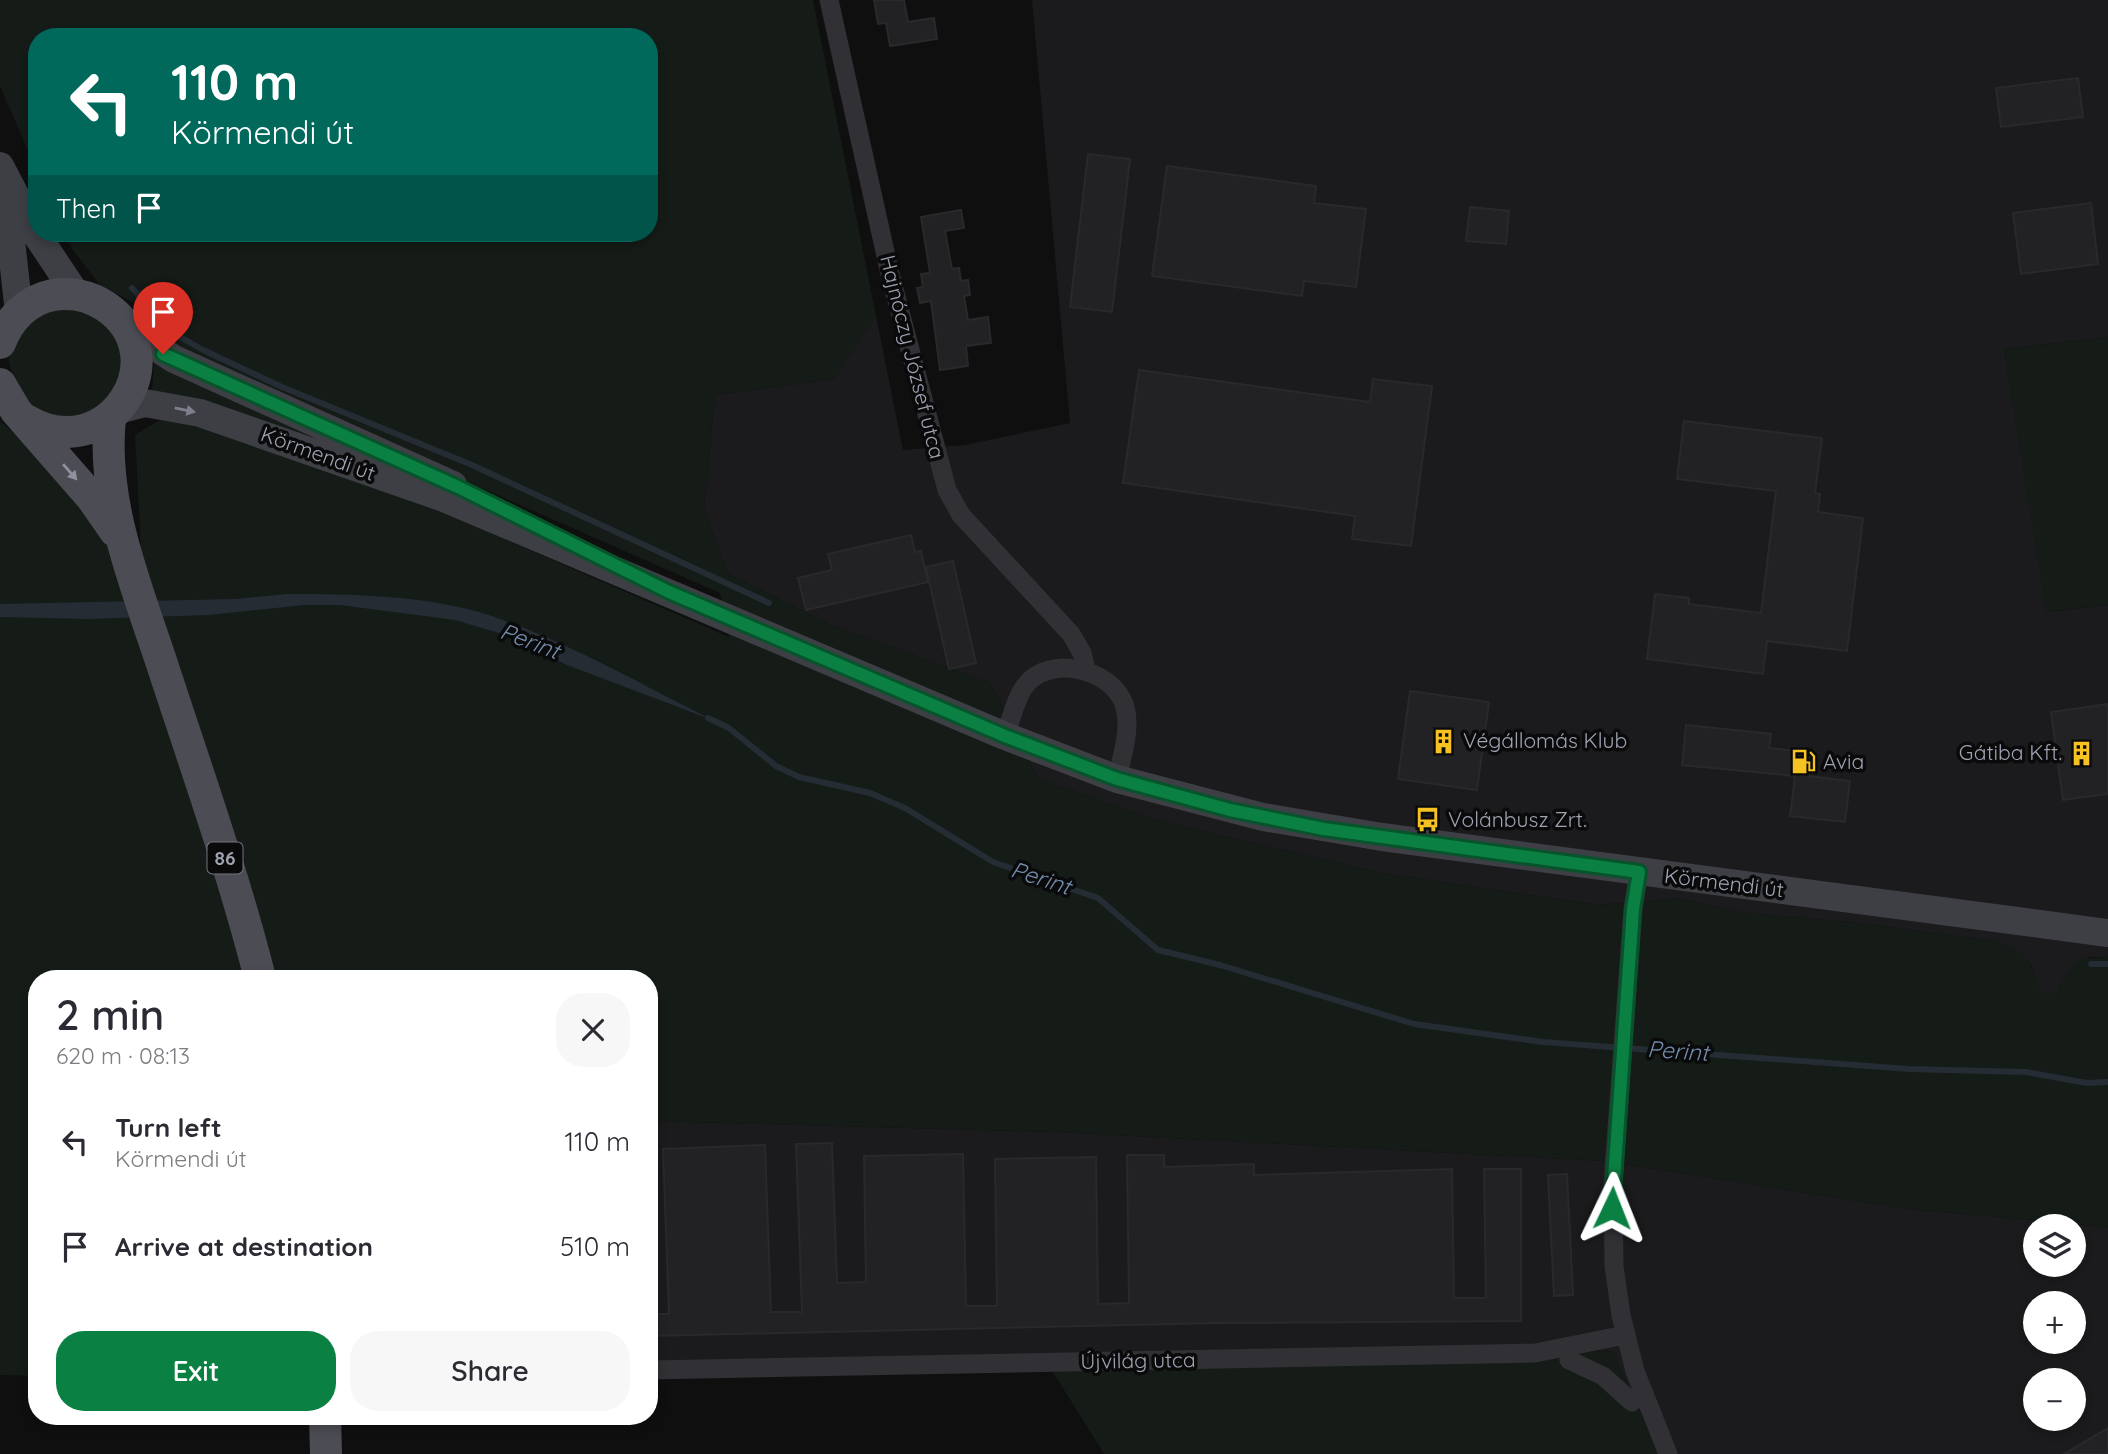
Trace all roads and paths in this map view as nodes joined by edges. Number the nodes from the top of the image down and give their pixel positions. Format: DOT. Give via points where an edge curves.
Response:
graph roads {
  1 [pos="829,0"];
  2 [pos="0,166"];
  3 [pos="0,197"];
  4 [pos="28,220"];
  5 [pos="41,242"];
  6 [pos="75,294"];
  7 [pos="7,326"];
  8 [pos="126,328"];
  9 [pos="8,401"];
  10 [pos="114,414"];
  11 [pos="125,551"];
  12 [pos="669,592"];
  13 [pos="1086,670"];
  14 [pos="1005,736"];
  15 [pos="1117,779"];
  16 [pos="1639,872"];
  17 [pos="2108,933"];
  18 [pos="258,970"];
  19 [pos="1625,1335"];
  20 [pos="1569,1360"];
  21 [pos="658,1370"];
  22 [pos="1632,1402"];
  23 [pos="325,1425"];
  24 [pos="326,1454"];
  25 [pos="1668,1454"];
  1 -- 13 [label="street, Hajnóczy József utca" via="890,274 947,490 961,515 1071,634"];
  2 -- 4 [label="street"];
  3 -- 7 [label="street" via="10,231"];
  5 -- 6 [label="street"];
  6 -- 7 [label="main road" via="51,295"];
  6 -- 8 [label="main road" via="99,302"];
  8 -- 10 [label="main road, 86" via="136,364 131,388"];
  8 -- 12 [label="street, Körmendi út" via="174,359 458,487"];
  9 -- 10 [label="main road, 86" via="49,431 75,433 100,425"];
  9 -- 11 [label="main road, 86, one-way" via="92,498"];
  10 -- 11 [label="main road, 86" via="107,464"];
  10 -- 12 [label="street, Körmendi út, one-way" via="145,403 218,418 444,498"];
  11 -- 18 [label="main road, 86"];
  12 -- 14 [label="street, Körmendi út"];
  13 -- 14 [label="street" via="1039,674 1025,685"];
  13 -- 15 [label="street" via="1106,680 1124,706 1126,737"];
  14 -- 15 [label="street, Körmendi út"];
  15 -- 16 [label="street, Körmendi út" via="1230,810 1324,829"];
  16 -- 17 [label="street, Körmendi út"];
  16 -- 19 [label="street" via="1613,1183 1613,1241"];
  19 -- 21 [label="street, Újvilág utca" via="1535,1353"];
  19 -- 25 [label="street"];
  20 -- 22 [label="street" via="1603,1376"];
  23 -- 24 [label="main road"];
}
